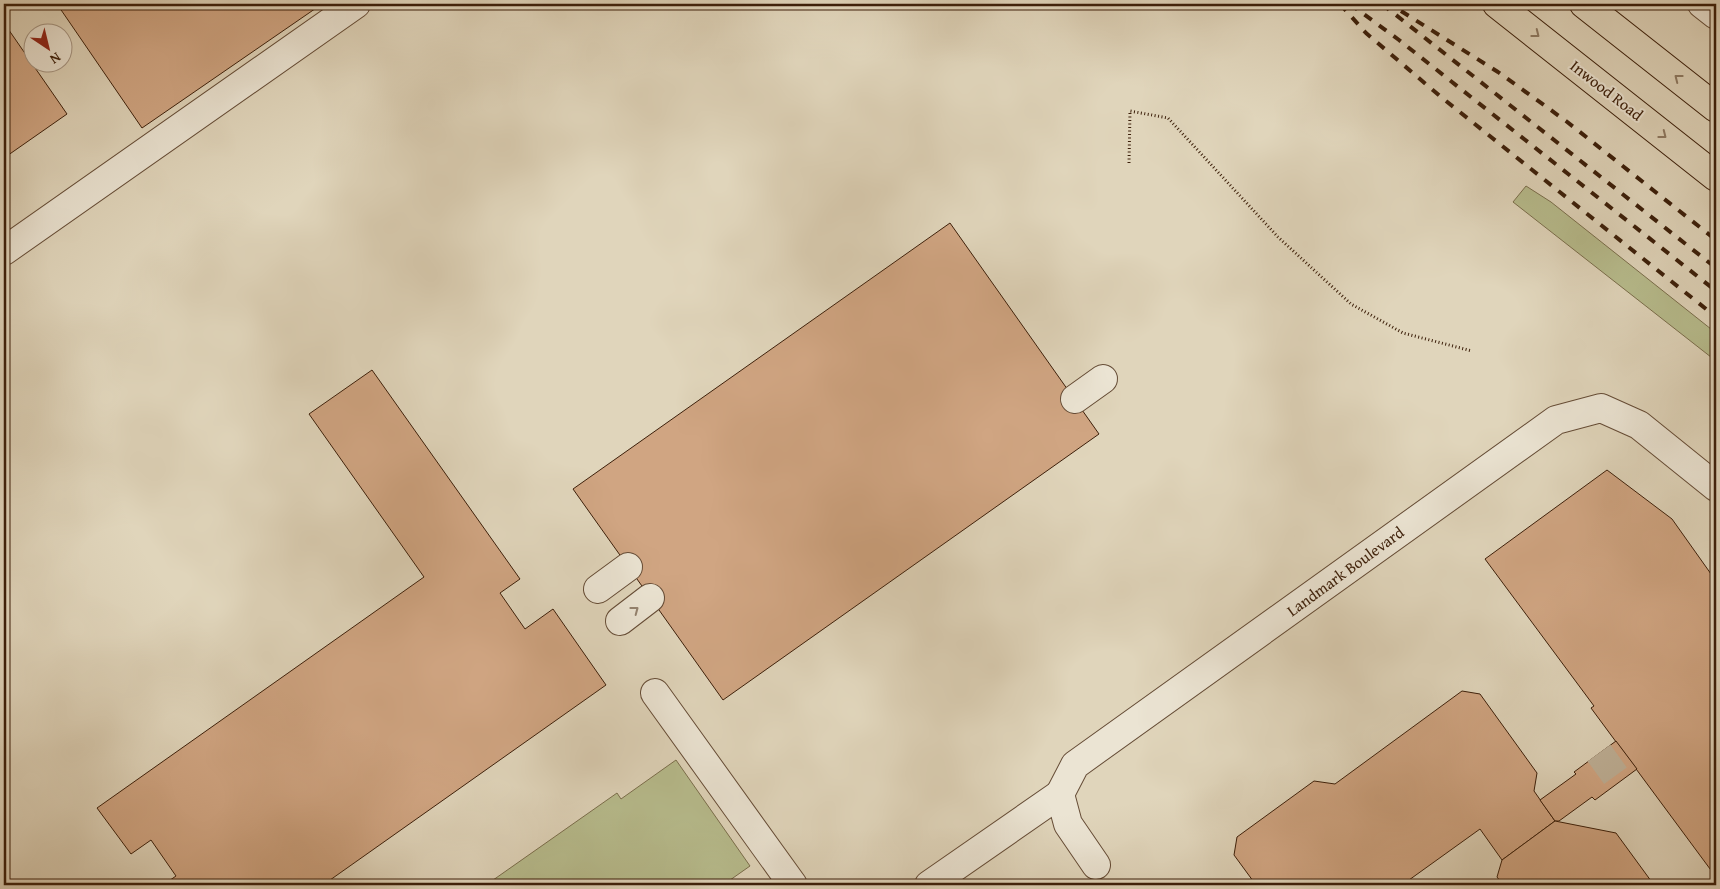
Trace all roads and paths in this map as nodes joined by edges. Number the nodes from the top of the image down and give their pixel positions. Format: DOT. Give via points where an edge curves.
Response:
graph roads {
  1 [pos="356,4"];
  2 [pos="1497,4"];
  3 [pos="1584,4"];
  4 [pos="1702,4"];
  5 [pos="1716,15"];
  6 [pos="1716,108"];
  7 [pos="1129,163"];
  8 [pos="1716,175"];
  9 [pos="4,251"];
  10 [pos="1472,351"];
  11 [pos="1103,379"];
  12 [pos="1075,399"];
  13 [pos="1716,486"];
  14 [pos="628,567"];
  15 [pos="598,589"];
  16 [pos="650,598"];
  17 [pos="620,621"];
  18 [pos="655,693"];
  19 [pos="1060,794"];
  20 [pos="1096,865"];
  21 [pos="793,885"];
  22 [pos="930,885"];
  1 -- 9 [label="street" via="250,66"];
  2 -- 8 [label="main road, Inwood Road, one-way"];
  6 -- 3 [label="main road, one-way"];
  4 -- 5 [label="street"];
  7 -- 10 [label="path" via="1130,111 1168,118 1278,237 1351,304 1403,333"];
  11 -- 12 [label="street"];
  13 -- 19 [label="street, Landmark Boulevard" via="1639,425 1601,408 1556,420 1075,765"];
  14 -- 15 [label="street"];
  17 -- 16 [label="street, one-way"];
  18 -- 21 [label="street"];
  19 -- 20 [label="street" via="1068,824"];
  19 -- 22 [label="street"];
}
